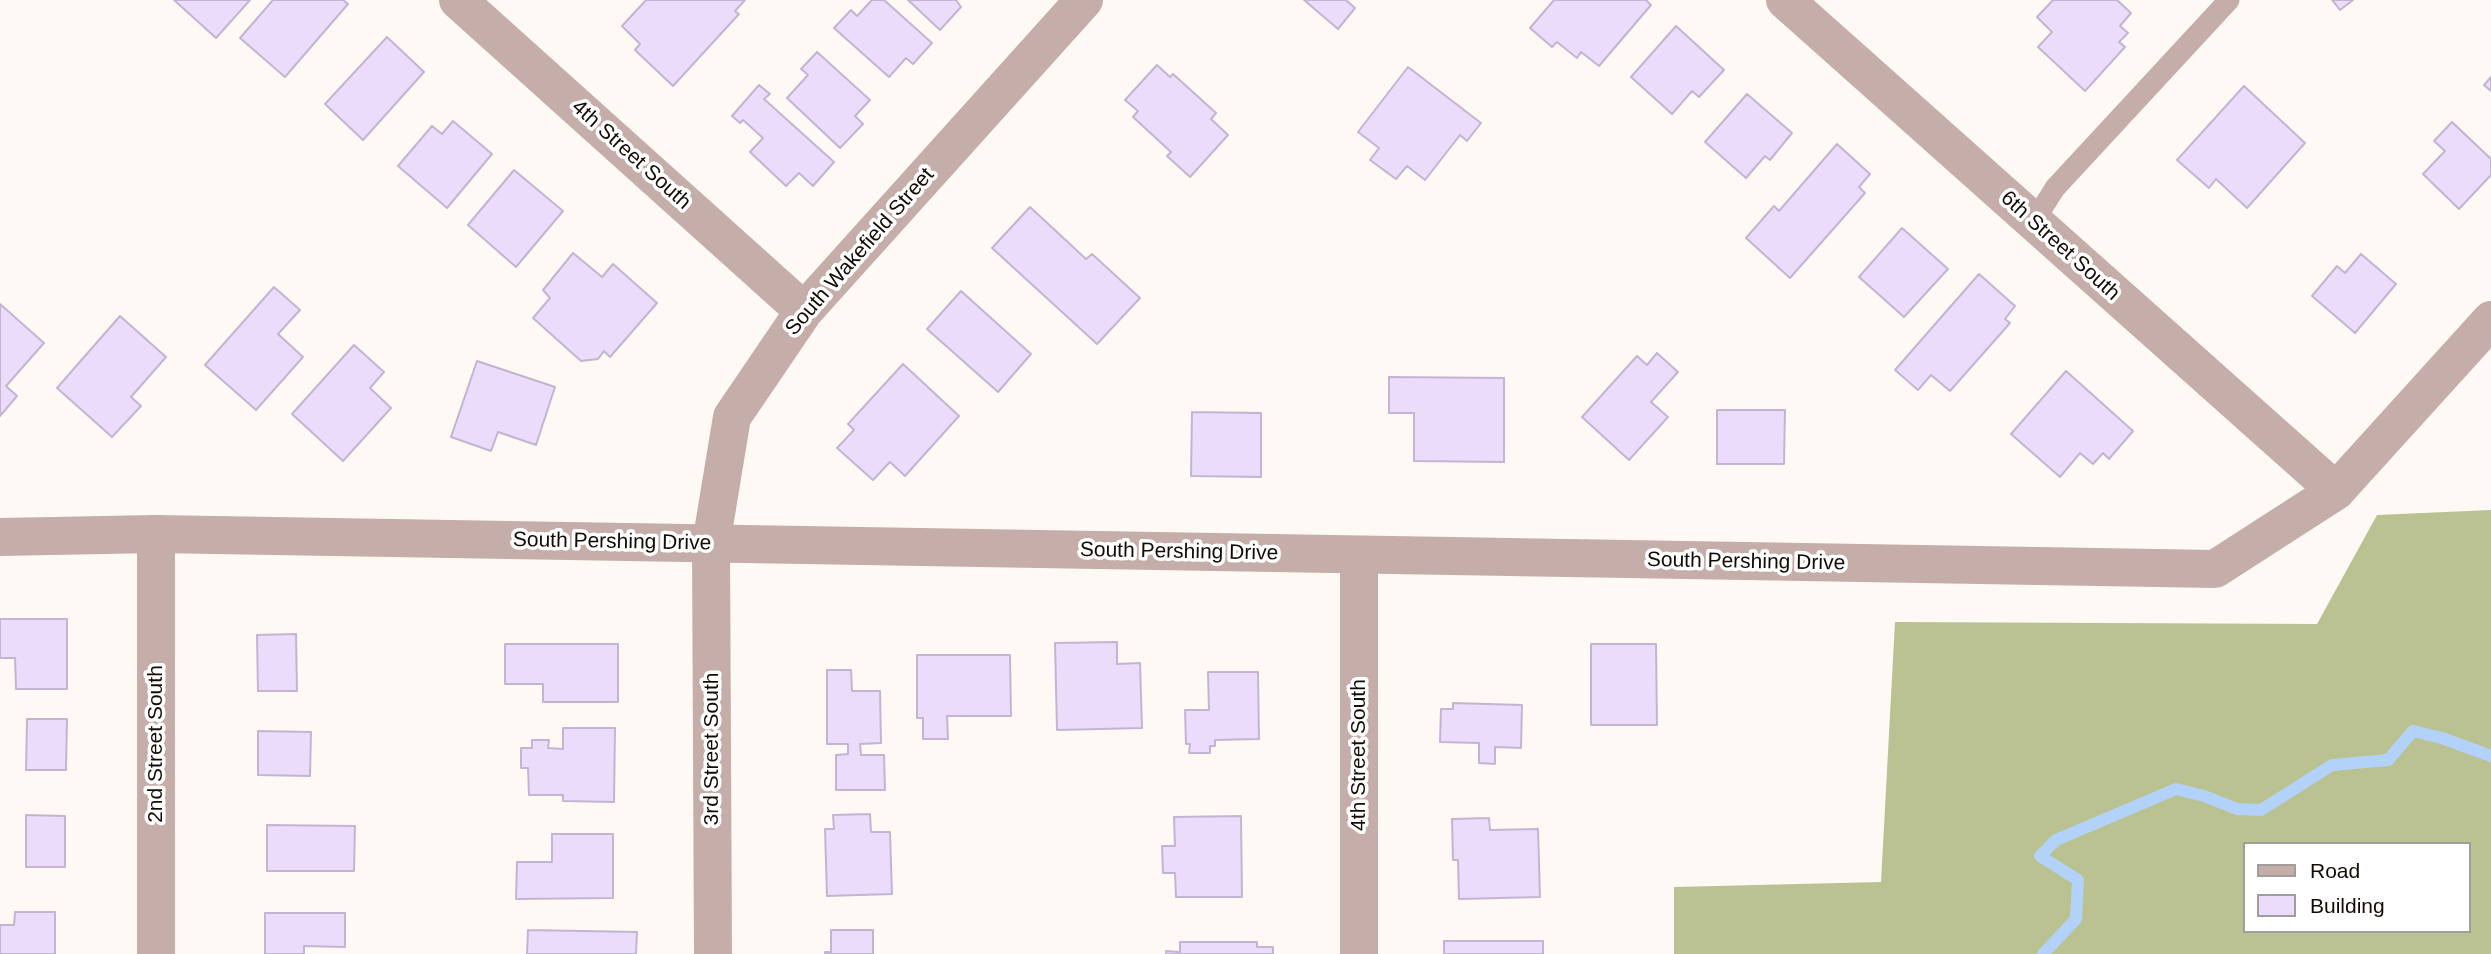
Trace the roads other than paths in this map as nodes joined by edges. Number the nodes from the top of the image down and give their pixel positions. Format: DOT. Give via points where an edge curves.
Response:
graph roads {
  1 [pos="458,0"];
  2 [pos="1084,0"];
  3 [pos="1784,0"];
  4 [pos="2228,0"];
  5 [pos="2034,223"];
  6 [pos="804,310"];
  7 [pos="2491,320"];
  8 [pos="2336,491"];
  9 [pos="156,534"];
  10 [pos="0,537"];
  11 [pos="711,544"];
  12 [pos="1359,556"];
  13 [pos="156,954"];
  14 [pos="713,954"];
  15 [pos="1359,954"];
  1 -- 6 [label="street, 4th Street South"];
  2 -- 6 [label="street, South Wakefield Street"];
  3 -- 5 [label="street, 6th Street South"];
  4 -- 5 [label="lane" via="2055,188"];
  5 -- 8 [label="street, 6th Street South"];
  6 -- 11 [label="street, South Wakefield Street" via="732,417"];
  7 -- 8 [label="street, South Pershing Drive"];
  8 -- 12 [label="street, South Pershing Drive" via="2216,569"];
  9 -- 10 [label="street, South Pershing Drive"];
  9 -- 11 [label="street, South Pershing Drive"];
  9 -- 13 [label="street, 2nd Street South"];
  11 -- 12 [label="street, South Pershing Drive"];
  11 -- 14 [label="street, 3rd Street South"];
  12 -- 15 [label="street, 4th Street South"];
}
